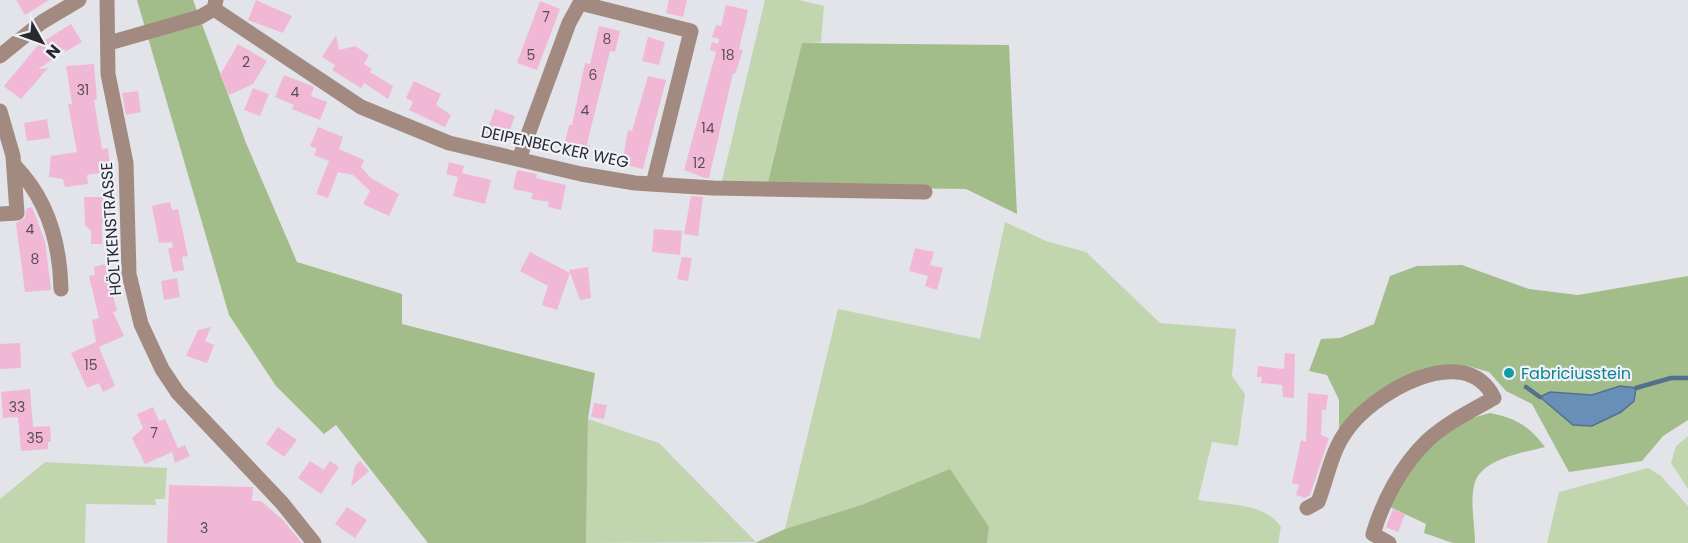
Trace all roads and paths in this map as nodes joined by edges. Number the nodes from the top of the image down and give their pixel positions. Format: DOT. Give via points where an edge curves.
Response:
graph roads {
  1 [pos="79,0"];
  2 [pos="108,0"];
  3 [pos="580,2"];
  4 [pos="215,4"];
  5 [pos="109,43"];
  6 [pos="1,53"];
  7 [pos="0,111"];
  8 [pos="519,159"];
  9 [pos="15,166"];
  10 [pos="653,184"];
  11 [pos="925,192"];
  12 [pos="0,214"];
  13 [pos="61,289"];
  14 [pos="1306,508"];
  15 [pos="1383,540"];
  16 [pos="314,543"];
  1 -- 6 [label="street"];
  2 -- 5 [label="street, HÖLTKENSTRASSE"];
  3 -- 8 [label="street"];
  3 -- 10 [label="street" via="691,31"];
  4 -- 5 [label="street" via="200,17"];
  4 -- 8 [label="street, DEIPENBECKER WEG" via="366,110 449,143"];
  5 -- 16 [label="street, HÖLTKENSTRASSE" via="110,87 128,180 131,285 141,324 178,393 282,503"];
  7 -- 9 [label="street"];
  8 -- 10 [label="street, DEIPENBECKER WEG" via="581,174"];
  9 -- 12 [label="street" via="17,213"];
  9 -- 13 [label="street" via="44,205 58,253"];
  10 -- 11 [label="street, DEIPENBECKER WEG"];
  14 -- 15 [label="street" via="1318,502 1345,432 1382,395 1435,374 1474,374 1494,398 1446,426 1417,452 1382,508 1373,534"];
}
